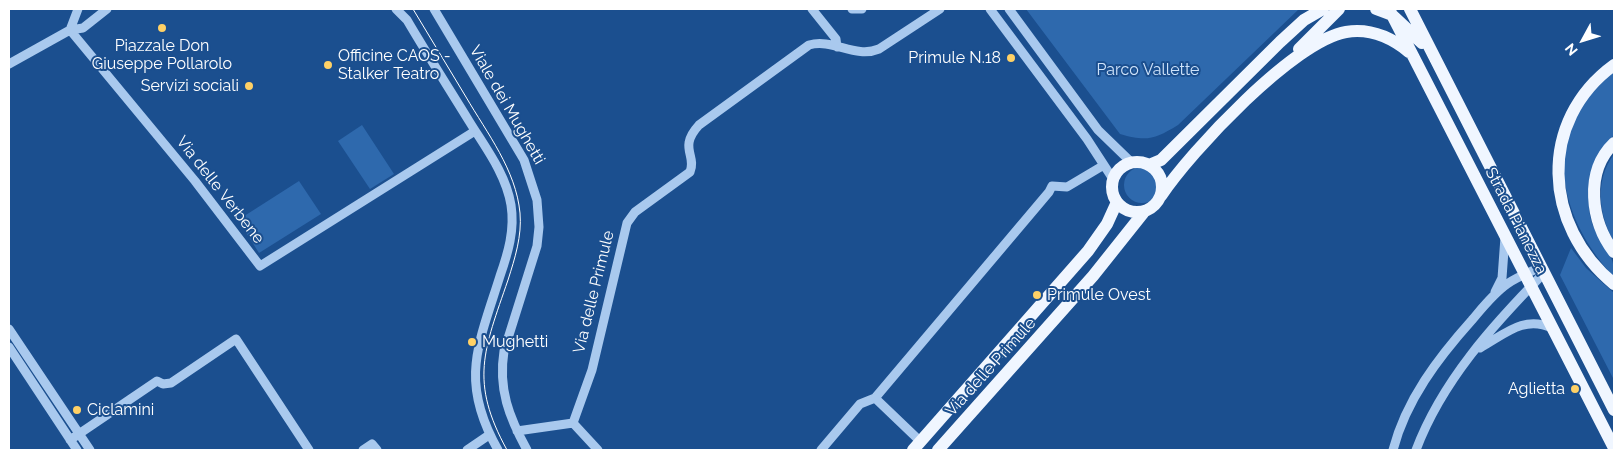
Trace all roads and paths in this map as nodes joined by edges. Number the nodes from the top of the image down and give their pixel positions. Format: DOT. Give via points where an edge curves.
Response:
graph roads {
  1 [pos="78,9"];
  2 [pos="106,9"];
  3 [pos="396,9"];
  4 [pos="434,9"];
  5 [pos="812,9"];
  6 [pos="852,9"];
  7 [pos="862,9"];
  8 [pos="940,9"];
  9 [pos="990,9"];
  10 [pos="1009,9"];
  11 [pos="1313,9"];
  12 [pos="1322,9"];
  13 [pos="1339,9"];
  14 [pos="1376,9"];
  15 [pos="1410,9"];
  16 [pos="1390,12"];
  17 [pos="1304,20"];
  18 [pos="70,30"];
  19 [pos="837,47"];
  20 [pos="1415,57"];
  21 [pos="1437,60"];
  22 [pos="1290,61"];
  23 [pos="9,64"];
  24 [pos="1614,65"];
  25 [pos="475,131"];
  26 [pos="1614,143"];
  27 [pos="1131,162"];
  28 [pos="1104,165"];
  29 [pos="1150,165"];
  30 [pos="1113,179"];
  31 [pos="1161,196"];
  32 [pos="1116,202"];
  33 [pos="1144,212"];
  34 [pos="1505,236"];
  35 [pos="1614,252"];
  36 [pos="1543,270"];
  37 [pos="1525,275"];
  38 [pos="1614,284"];
  39 [pos="1531,286"];
  40 [pos="1494,295"];
  41 [pos="1552,328"];
  42 [pos="9,329"];
  43 [pos="9,346"];
  44 [pos="1477,350"];
  45 [pos="875,398"];
  46 [pos="1614,410"];
  47 [pos="573,423"];
  48 [pos="517,431"];
  49 [pos="79,434"];
  50 [pos="489,435"];
  51 [pos="70,440"];
  52 [pos="374,447"];
  53 [pos="921,447"];
  54 [pos="1614,448"];
  55 [pos="77,450"];
  56 [pos="90,450"];
  57 [pos="309,450"];
  58 [pos="363,450"];
  59 [pos="467,450"];
  60 [pos="498,450"];
  61 [pos="527,450"];
  62 [pos="598,450"];
  63 [pos="821,450"];
  64 [pos="938,450"];
  65 [pos="1394,450"];
  66 [pos="1416,450"];
  1 -- 18 [label="street"];
  2 -- 18 [label="street" via="82,28"];
  3 -- 25 [label="street" via="406,18"];
  4 -- 48 [label="street, Viale dei Mughetti" via="524,160 537,200 537,246 501,368 505,404"];
  5 -- 19 [label="street" via="836,39"];
  6 -- 7 [label="street"];
  8 -- 19 [label="street, Via delle Primule" via="879,49 859,53"];
  9 -- 28 [label="street"];
  10 -- 27 [label="street" via="1098,130"];
  11 -- 17 [label="main road"];
  12 -- 17 [label="main road"];
  13 -- 22 [label="main road"];
  14 -- 16 [label="main road"];
  15 -- 21 [label="main road, Strada Pianezza"];
  16 -- 20 [label="main road, Strada Pianezza"];
  16 -- 21 [label="main road"];
  17 -- 29 [label="main road" via="1161,160"];
  18 -- 23 [label="street"];
  18 -- 25 [label="street, Via delle Verbene" via="195,181 260,266"];
  19 -- 47 [label="street, Via delle Primule" via="818,42 809,45 699,125 688,143 693,166 690,172 634,212 627,223 592,370"];
  20 -- 22 [label="main road" via="1398,43 1359,31 1330,37"];
  20 -- 34 [label="main road, Strada Pianezza"];
  21 -- 36 [label="main road, Strada Pianezza"];
  22 -- 31 [label="main road" via="1245,102 1174,177"];
  24 -- 38 [label="main road" via="1598,78 1576,105 1561,142 1558,168 1562,205 1572,232 1590,259"];
  25 -- 50 [label="street" via="506,187 511,215 511,239 474,365 479,411"];
  26 -- 35 [label="main road" via="1601,163 1594,195 1596,218 1603,237"];
  27 -- 29 [label="main road"];
  27 -- 30 [label="main road" via="1121,167"];
  28 -- 30 [label="street"];
  28 -- 45 [label="street" via="1066,186 1052,186"];
  29 -- 31 [label="main road" via="1161,180"];
  30 -- 32 [label="main road"];
  31 -- 33 [label="main road"];
  32 -- 33 [label="main road" via="1127,210"];
  32 -- 53 [label="main road, Via delle Primule" via="1107,224 1088,251"];
  33 -- 64 [label="main road, Via delle Primule" via="1093,276"];
  34 -- 37 [label="main road, Strada Pianezza"];
  34 -- 40 [label="street" via="1502,278"];
  36 -- 37 [label="street"];
  36 -- 39 [label="street"];
  36 -- 46 [label="main road, Strada Pianezza"];
  37 -- 39 [label="main road, Strada Pianezza"];
  37 -- 40 [label="street"];
  39 -- 41 [label="main road, Strada Pianezza"];
  39 -- 44 [label="street"];
  40 -- 65 [label="street" via="1431,369 1402,421"];
  41 -- 44 [label="street" via="1539,322 1523,324"];
  41 -- 54 [label="main road, Strada Pianezza"];
  42 -- 49 [label="street"];
  43 -- 51 [label="street"];
  44 -- 66 [label="street" via="1449,384"];
  45 -- 53 [label="street, Via delle Primule"];
  45 -- 63 [label="street" via="860,404"];
  47 -- 48 [label="street"];
  47 -- 62 [label="street"];
  48 -- 61 [label="street, Viale dei Mughetti"];
  49 -- 51 [label="street"];
  49 -- 56 [label="street"];
  49 -- 57 [label="street" via="157,381 171,383 236,339"];
  50 -- 59 [label="street"];
  50 -- 60 [label="street"];
  51 -- 55 [label="street"];
  52 -- 58 [label="street"];
}
